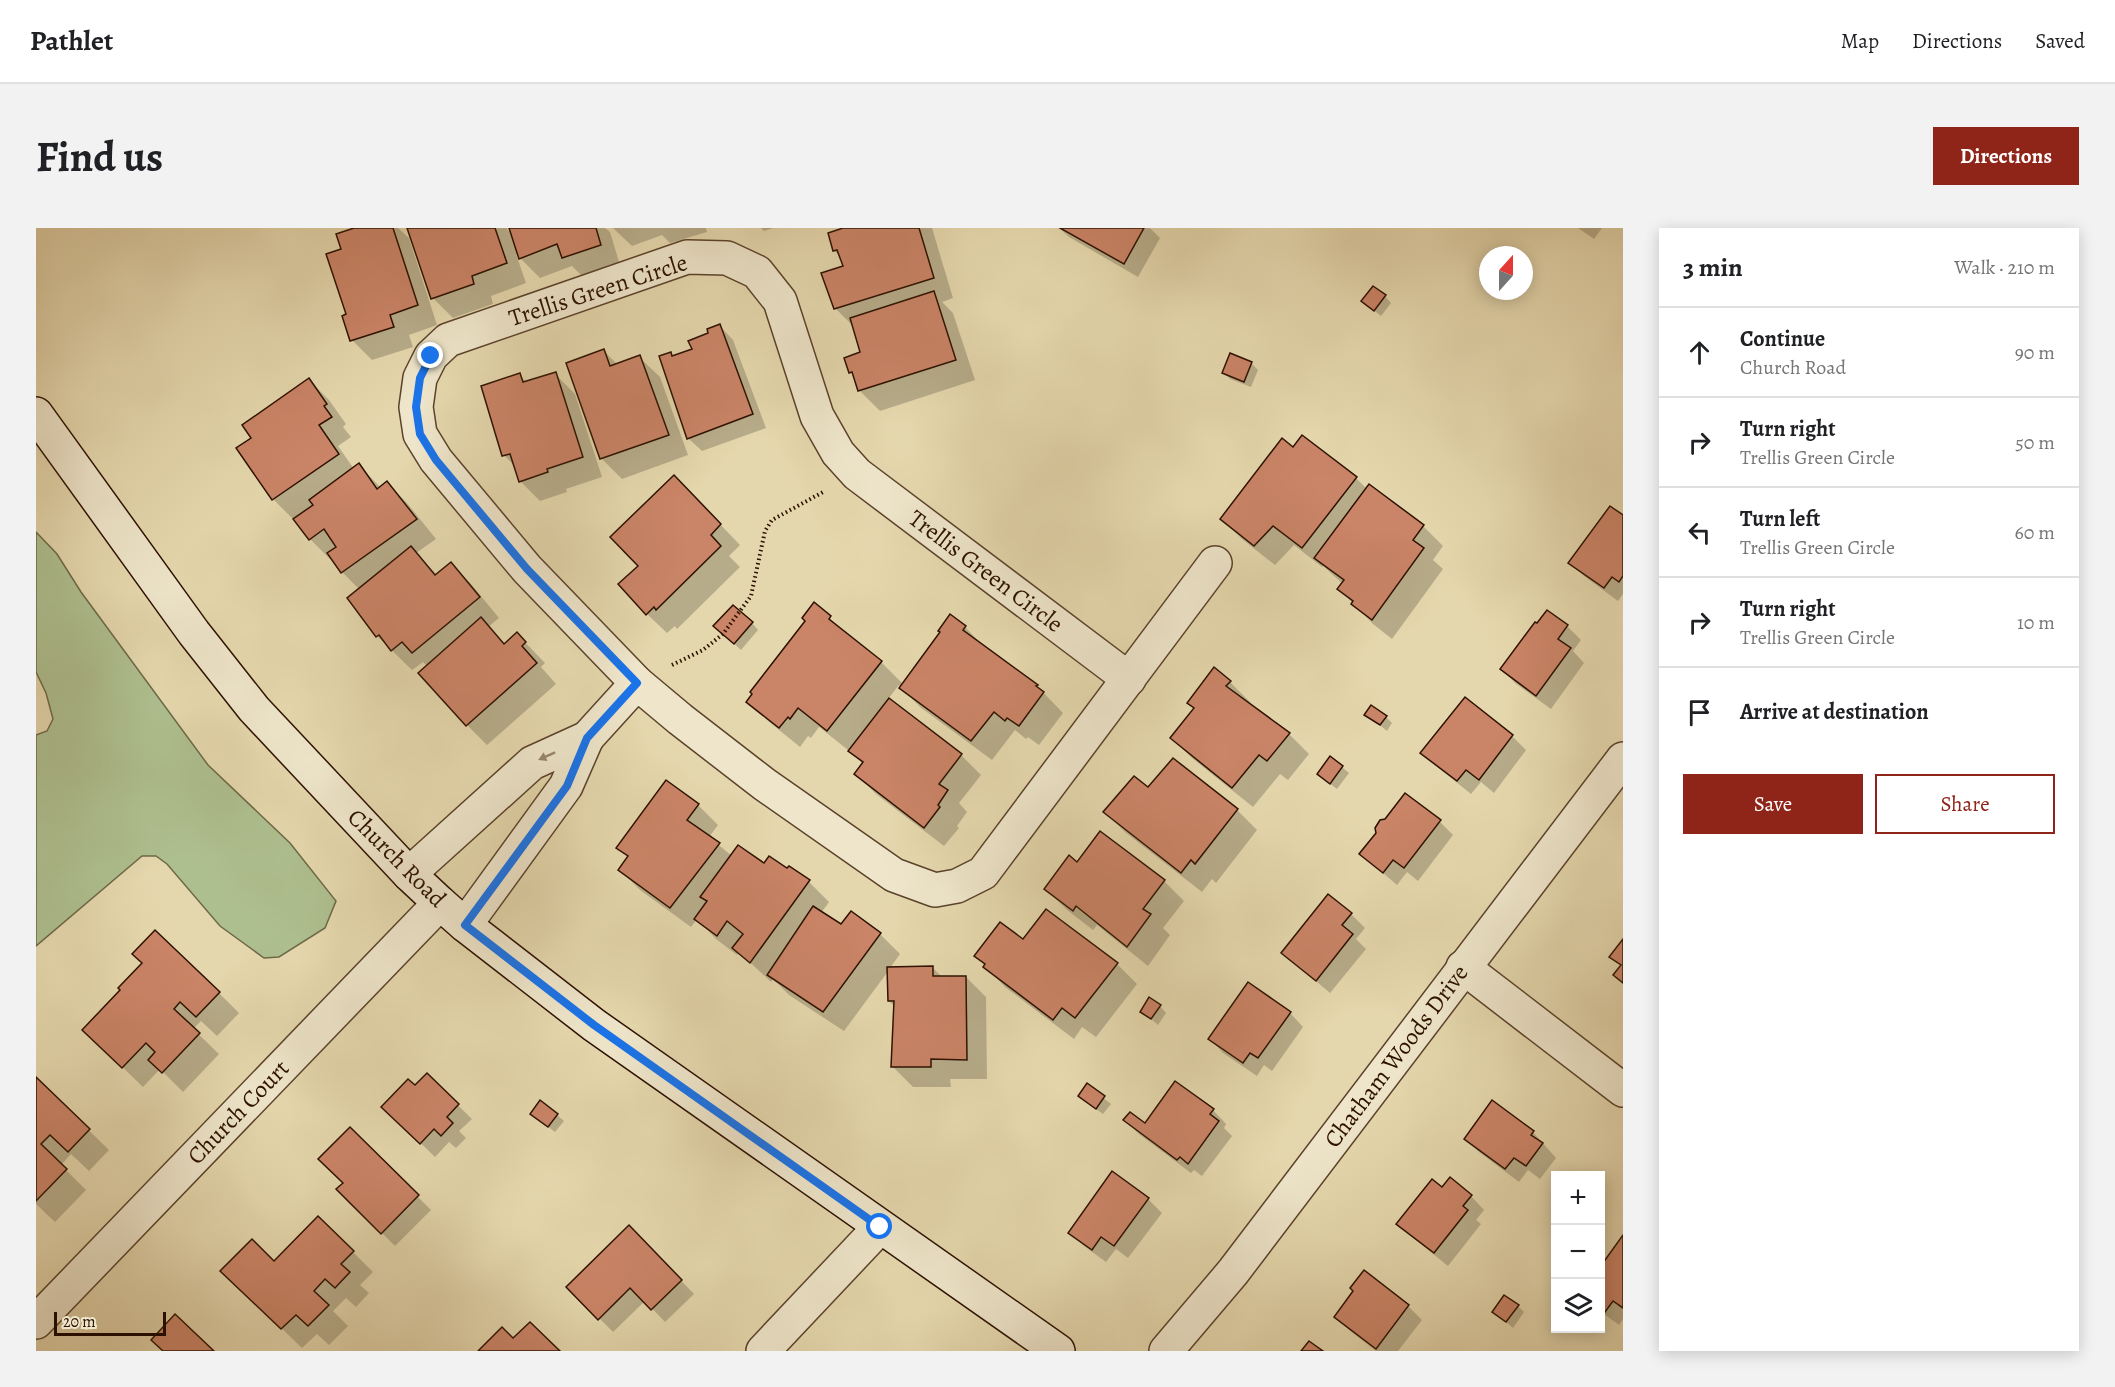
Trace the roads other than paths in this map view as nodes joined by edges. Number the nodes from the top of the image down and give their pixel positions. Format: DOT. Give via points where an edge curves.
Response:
graph roads {
  1 [pos="36,414"];
  2 [pos="46,448"];
  3 [pos="1215,563"];
  4 [pos="1129,679"];
  5 [pos="637,683"];
  6 [pos="587,738"];
  7 [pos="1623,759"];
  8 [pos="409,873"];
  9 [pos="440,903"];
  10 [pos="465,925"];
  11 [pos="1463,967"];
  12 [pos="1623,1090"];
  13 [pos="880,1227"];
  14 [pos="36,1322"];
  15 [pos="763,1351"];
  16 [pos="1058,1351"];
  17 [pos="1166,1351"];
  1 -- 2 [label="street, Church Road"];
  2 -- 8 [label="street, Church Road" via="254,709"];
  3 -- 4 [label="street, Trellis Green Circle"];
  4 -- 5 [label="street, Trellis Green Circle" via="983,873 957,886 935,890 894,875 875,862 764,784"];
  4 -- 5 [label="street, Trellis Green Circle" via="857,474 838,453 817,416 780,301 758,272 727,258 687,257 448,340 431,356 420,378 416,407 420,434 436,460 527,569"];
  5 -- 6 [label="street"];
  6 -- 8 [label="street, one-way" via="532,763"];
  6 -- 10 [label="street" via="567,786"];
  7 -- 11 [label="street, Chatham Woods Drive"];
  8 -- 9 [label="street, Church Road"];
  9 -- 10 [label="street, Church Road"];
  9 -- 14 [label="street, Church Court"];
  10 -- 13 [label="street, Church Road" via="594,1025"];
  11 -- 12 [label="street"];
  11 -- 17 [label="street, Chatham Woods Drive" via="1233,1272"];
  13 -- 15 [label="street"];
  13 -- 16 [label="street, Church Road"];
}
